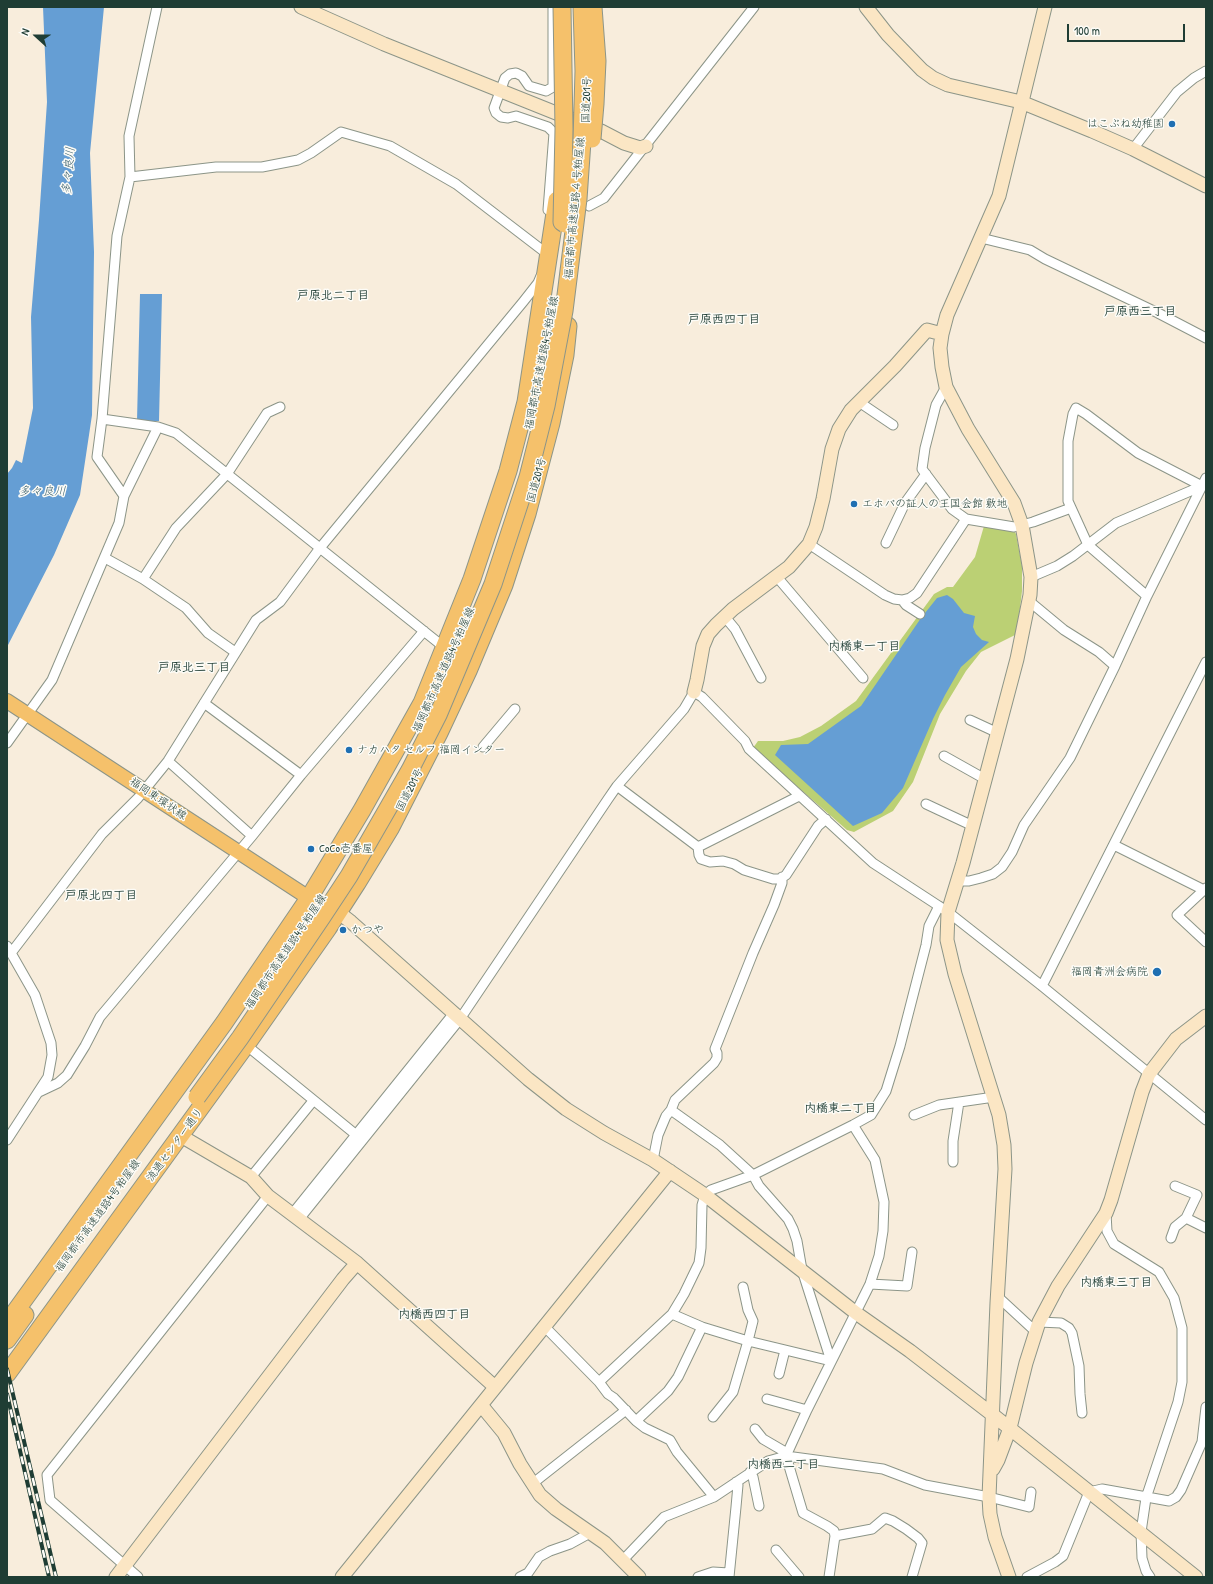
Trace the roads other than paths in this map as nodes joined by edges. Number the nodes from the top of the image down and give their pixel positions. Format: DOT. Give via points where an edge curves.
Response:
graph roads {
  1 [pos="157,7"];
  2 [pos="301,7"];
  3 [pos="553,7"];
  4 [pos="557,7"];
  5 [pos="562,7"];
  6 [pos="572,7"];
  7 [pos="582,7"];
  8 [pos="587,7"];
  9 [pos="593,7"];
  10 [pos="754,7"];
  11 [pos="866,7"];
  12 [pos="1045,7"];
  13 [pos="1206,71"];
  14 [pos="500,90"];
  15 [pos="1021,102"];
  16 [pos="558,113"];
  17 [pos="586,124"];
  18 [pos="646,146"];
  19 [pos="1133,149"];
  20 [pos="130,177"];
  21 [pos="1206,186"];
  22 [pos="589,206"];
  23 [pos="565,224"];
  24 [pos="981,238"];
  25 [pos="546,253"];
  26 [pos="570,266"];
  27 [pos="942,334"];
  28 [pos="1206,338"];
  29 [pos="946,387"];
  30 [pos="860,402"];
  31 [pos="280,407"];
  32 [pos="102,419"];
  33 [pos="893,425"];
  34 [pos="158,427"];
  35 [pos="227,474"];
  36 [pos="926,474"];
  37 [pos="528,477"];
  38 [pos="1204,482"];
  39 [pos="124,496"];
  40 [pos="1071,508"];
  41 [pos="966,519"];
  42 [pos="1022,525"];
  43 [pos="886,543"];
  44 [pos="809,544"];
  45 [pos="1088,545"];
  46 [pos="320,548"];
  47 [pos="105,558"];
  48 [pos="777,577"];
  49 [pos="1031,577"];
  50 [pos="142,579"];
  51 [pos="1147,596"];
  52 [pos="902,600"];
  53 [pos="1029,601"];
  54 [pos="920,614"];
  55 [pos="725,617"];
  56 [pos="424,630"];
  57 [pos="445,646"];
  58 [pos="235,652"];
  59 [pos="1206,662"];
  60 [pos="1115,666"];
  61 [pos="761,678"];
  62 [pos="863,678"];
  63 [pos="694,692"];
  64 [pos="7,701"];
  65 [pos="204,703"];
  66 [pos="515,709"];
  67 [pos="27,714"];
  68 [pos="970,720"];
  69 [pos="998,733"];
  70 [pos="7,743"];
  71 [pos="482,747"];
  72 [pos="944,756"];
  73 [pos="168,761"];
  74 [pos="301,775"];
  75 [pos="985,779"];
  76 [pos="617,786"];
  77 [pos="145,790"];
  78 [pos="799,796"];
  79 [pos="926,804"];
  80 [pos="826,819"];
  81 [pos="973,826"];
  82 [pos="252,836"];
  83 [pos="1114,845"];
  84 [pos="698,846"];
  85 [pos="238,853"];
  86 [pos="782,877"];
  87 [pos="958,881"];
  88 [pos="1205,889"];
  89 [pos="309,898"];
  90 [pos="943,909"];
  91 [pos="338,912"];
  92 [pos="1206,942"];
  93 [pos="9,949"];
  94 [pos="1042,986"];
  95 [pos="457,1016"];
  96 [pos="1206,1016"];
  97 [pos="246,1045"];
  98 [pos="1149,1074"];
  99 [pos="39,1092"];
  100 [pos="193,1093"];
  101 [pos="994,1097"];
  102 [pos="313,1101"];
  103 [pos="959,1102"];
  104 [pos="671,1110"];
  105 [pos="914,1115"];
  106 [pos="1206,1120"];
  107 [pos="853,1126"];
  108 [pos="181,1136"];
  109 [pos="359,1138"];
  110 [pos="7,1140"];
  111 [pos="653,1160"];
  112 [pos="953,1162"];
  113 [pos="670,1171"];
  114 [pos="753,1174"];
  115 [pos="251,1177"];
  116 [pos="1175,1186"];
  117 [pos="705,1195"];
  118 [pos="268,1196"];
  119 [pos="1106,1213"];
  120 [pos="296,1216"];
  121 [pos="1186,1218"];
  122 [pos="1206,1228"];
  123 [pos="1171,1238"];
  124 [pos="912,1252"];
  125 [pos="357,1263"];
  126 [pos="802,1270"];
  127 [pos="870,1284"];
  128 [pos="743,1287"];
  129 [pos="997,1296"];
  130 [pos="856,1313"];
  131 [pos="672,1314"];
  132 [pos="7,1322"];
  133 [pos="544,1326"];
  134 [pos="702,1327"];
  135 [pos="1038,1327"];
  136 [pos="7,1340"];
  137 [pos="748,1341"];
  138 [pos="785,1350"];
  139 [pos="7,1357"];
  140 [pos="831,1361"];
  141 [pos="7,1374"];
  142 [pos="779,1374"];
  143 [pos="599,1382"];
  144 [pos="495,1387"];
  145 [pos="767,1399"];
  146 [pos="481,1405"];
  147 [pos="1206,1407"];
  148 [pos="626,1410"];
  149 [pos="807,1410"];
  150 [pos="1082,1413"];
  151 [pos="993,1415"];
  152 [pos="713,1417"];
  153 [pos="636,1421"];
  154 [pos="1010,1428"];
  155 [pos="755,1429"];
  156 [pos="1204,1442"];
  157 [pos="786,1455"];
  158 [pos="750,1472"];
  159 [pos="990,1472"];
  160 [pos="736,1482"];
  161 [pos="532,1484"];
  162 [pos="1031,1492"];
  163 [pos="1089,1492"];
  164 [pos="714,1497"];
  165 [pos="989,1497"];
  166 [pos="1146,1498"];
  167 [pos="759,1506"];
  168 [pos="1141,1532"];
  169 [pos="590,1533"];
  170 [pos="835,1536"];
  171 [pos="776,1550"];
  172 [pos="623,1560"];
  173 [pos="125,1566"];
  174 [pos="347,1575"];
  175 [pos="729,1575"];
  176 [pos="116,1577"];
  177 [pos="138,1577"];
  178 [pos="520,1577"];
  179 [pos="639,1577"];
  180 [pos="698,1577"];
  181 [pos="799,1577"];
  182 [pos="829,1577"];
  183 [pos="912,1577"];
  184 [pos="1009,1577"];
  185 [pos="1027,1577"];
  186 [pos="1150,1577"];
  187 [pos="1196,1577"];
  1 -- 20 [label="street" via="129,136"];
  2 -- 14 [label="street" via="384,44"];
  3 -- 14 [label="street" via="553,87 546,91 529,86 522,76 516,73 505,78"];
  4 -- 16 [label="highway"];
  5 -- 23 [label="highway, bridge" via="562,222"];
  6 -- 23 [label="highway, 福岡都市高速道路4号粕屋線" via="572,127"];
  7 -- 26 [label="highway, 福岡都市高速道路４号粕屋線, bridge" via="582,141"];
  8 -- 17 [label="highway, 国道201号"];
  9 -- 26 [label="highway, bridge" via="596,104 586,203"];
  10 -- 18 [label="street"];
  11 -- 15 [label="street" via="888,35 932,78 948,85"];
  12 -- 15 [label="street"];
  13 -- 19 [label="street" via="1177,92"];
  14 -- 16 [label="street"];
  14 -- 25 [label="street" via="494,108 496,113 508,118 516,116 548,128 554,133"];
  15 -- 19 [label="street"];
  15 -- 24 [label="street" via="999,196"];
  16 -- 17 [label="street"];
  16 -- 57 [label="highway" via="557,200 526,402 498,504"];
  17 -- 18 [label="street" via="635,147"];
  17 -- 91 [label="highway, 国道201号" via="581,211 565,355 528,514 504,585 439,733 391,827"];
  18 -- 22 [label="street" via="604,198"];
  19 -- 21 [label="street"];
  20 -- 25 [label="street" via="216,167 262,167 298,160 341,132 390,146 456,184"];
  20 -- 32 [label="street" via="117,236"];
  23 -- 100 [label="highway, 福岡都市高速道路4号粕屋線" via="546,352 518,475 455,651 402,762 342,868"];
  24 -- 27 [label="street" via="953,300"];
  24 -- 28 [label="street" via="1030,250"];
  25 -- 46 [label="street" via="538,283"];
  26 -- 37 [label="highway, 福岡都市高速道路４号粕屋線, bridge" via="556,358"];
  27 -- 29 [label="street" via="941,361"];
  27 -- 30 [label="street" via="927,330"];
  29 -- 36 [label="street" via="936,405 925,448 922,468"];
  29 -- 42 [label="street" via="968,429 1014,503"];
  30 -- 33 [label="street"];
  30 -- 44 [label="street" via="851,410 839,429 832,449 818,520"];
  31 -- 35 [label="street" via="267,413"];
  32 -- 34 [label="street"];
  32 -- 39 [label="street" via="97,457"];
  34 -- 35 [label="street" via="176,433"];
  34 -- 39 [label="street"];
  35 -- 46 [label="street"];
  35 -- 50 [label="street" via="176,528"];
  36 -- 41 [label="street" via="952,509"];
  36 -- 43 [label="street" via="905,503"];
  37 -- 100 [label="highway, 福岡都市高速道路4号粕屋線, bridge" via="493,584 438,715 410,770 337,894 280,981"];
  38 -- 40 [label="street" via="1138,453 1076,408 1068,441 1068,501"];
  38 -- 45 [label="street" via="1116,523"];
  38 -- 51 [label="street"];
  39 -- 47 [label="street" via="119,523"];
  40 -- 42 [label="street"];
  40 -- 45 [label="street"];
  41 -- 42 [label="street" via="1014,527"];
  41 -- 52 [label="street" via="917,593"];
  42 -- 49 [label="street"];
  44 -- 48 [label="street"];
  44 -- 52 [label="street" via="885,595"];
  45 -- 49 [label="street" via="1057,566"];
  45 -- 51 [label="street"];
  46 -- 56 [label="street"];
  46 -- 58 [label="street" via="280,602 256,620"];
  47 -- 50 [label="street"];
  47 -- 67 [label="street" via="52,680"];
  48 -- 55 [label="street"];
  48 -- 62 [label="street"];
  49 -- 53 [label="street"];
  50 -- 58 [label="street" via="186,608 208,633"];
  51 -- 60 [label="street"];
  52 -- 54 [label="street"];
  53 -- 60 [label="street" via="1064,630 1099,652"];
  53 -- 69 [label="street"];
  55 -- 61 [label="street" via="735,629"];
  55 -- 63 [label="street" via="708,634 703,646"];
  56 -- 57 [label="street"];
  56 -- 74 [label="street"];
  57 -- 89 [label="highway" via="422,703"];
  58 -- 65 [label="street"];
  59 -- 83 [label="street"];
  60 -- 87 [label="street" via="1070,758 1024,825 1002,867 993,874 981,878"];
  63 -- 76 [label="street" via="684,709"];
  63 -- 78 [label="street" via="702,697 745,741 749,749"];
  64 -- 67 [label="main road, 福岡東環状線"];
  65 -- 73 [label="street"];
  65 -- 74 [label="street"];
  66 -- 71 [label="street"];
  67 -- 70 [label="street"];
  67 -- 77 [label="main road, 福岡東環状線"];
  68 -- 69 [label="street"];
  69 -- 75 [label="street"];
  72 -- 75 [label="street"];
  73 -- 77 [label="street"];
  73 -- 82 [label="street"];
  74 -- 82 [label="street"];
  75 -- 81 [label="street"];
  76 -- 84 [label="street"];
  76 -- 95 [label="street"];
  77 -- 85 [label="main road, 福岡東環状線"];
  77 -- 93 [label="street" via="102,834"];
  78 -- 80 [label="street"];
  78 -- 84 [label="street"];
  79 -- 81 [label="street"];
  80 -- 86 [label="street" via="818,826 786,875"];
  80 -- 90 [label="street" via="873,864"];
  81 -- 87 [label="street"];
  82 -- 85 [label="street"];
  83 -- 88 [label="street"];
  83 -- 94 [label="street"];
  84 -- 86 [label="street" via="701,859 734,864 744,870 773,879"];
  85 -- 89 [label="main road, 福岡東環状線"];
  85 -- 99 [label="street" via="100,1018 67,1075 58,1083"];
  86 -- 104 [label="street" via="774,905 715,1049 717,1058 675,1100"];
  87 -- 90 [label="street"];
  88 -- 92 [label="street" via="1177,915"];
  89 -- 91 [label="street"];
  89 -- 132 [label="highway" via="224,1023"];
  90 -- 94 [label="street"];
  90 -- 101 [label="street" via="951,959"];
  90 -- 107 [label="street" via="930,926 886,1091 871,1115"];
  91 -- 95 [label="street"];
  91 -- 97 [label="highway, 流通センター通り"];
  93 -- 99 [label="street" via="35,995 51,1043 52,1055 48,1077"];
  94 -- 98 [label="street"];
  95 -- 109 [label="street"];
  95 -- 111 [label="street" via="566,1109"];
  96 -- 98 [label="street" via="1176,1039"];
  97 -- 102 [label="street"];
  97 -- 108 [label="highway, 流通センター通り"];
  98 -- 106 [label="street"];
  98 -- 119 [label="street"];
  99 -- 110 [label="street"];
  100 -- 136 [label="highway, 福岡都市高速道路4号粕屋線"];
  100 -- 139 [label="highway, 福岡都市高速道路4号粕屋線"];
  101 -- 103 [label="street"];
  101 -- 129 [label="street" via="1002,1130 1005,1169"];
  102 -- 109 [label="street"];
  102 -- 115 [label="street"];
  103 -- 105 [label="street" via="939,1105"];
  103 -- 112 [label="street" via="953,1141"];
  104 -- 111 [label="street" via="658,1135"];
  104 -- 114 [label="street" via="720,1145"];
  107 -- 114 [label="street"];
  107 -- 127 [label="street" via="875,1160 884,1202 879,1256"];
  108 -- 115 [label="street"];
  108 -- 141 [label="highway, 流通センター通り"];
  109 -- 120 [label="street"];
  111 -- 113 [label="street"];
  113 -- 117 [label="street"];
  113 -- 133 [label="street"];
  114 -- 117 [label="street" via="711,1190"];
  114 -- 126 [label="street" via="759,1186 788,1219 797,1241"];
  115 -- 118 [label="street"];
  116 -- 121 [label="street" via="1197,1195"];
  117 -- 126 [label="street"];
  117 -- 131 [label="street" via="702,1205 699,1262"];
  118 -- 120 [label="street"];
  118 -- 173 [label="street" via="47,1476 50,1500"];
  119 -- 135 [label="street" via="1055,1292"];
  119 -- 166 [label="street" via="1107,1231 1114,1244 1159,1272 1174,1298 1182,1328 1182,1382 1178,1402"];
  120 -- 125 [label="street"];
  121 -- 122 [label="street"];
  121 -- 123 [label="street" via="1175,1227"];
  124 -- 127 [label="street" via="907,1286"];
  125 -- 144 [label="street"];
  125 -- 173 [label="street"];
  126 -- 130 [label="street"];
  126 -- 140 [label="street"];
  127 -- 130 [label="street"];
  128 -- 137 [label="street" via="753,1321"];
  129 -- 135 [label="street"];
  129 -- 151 [label="street"];
  130 -- 140 [label="street"];
  130 -- 151 [label="street"];
  131 -- 134 [label="street"];
  131 -- 143 [label="street"];
  133 -- 143 [label="street"];
  133 -- 144 [label="street"];
  134 -- 137 [label="street"];
  134 -- 153 [label="street" via="671,1386"];
  135 -- 150 [label="street" via="1061,1323 1072,1333 1079,1366"];
  135 -- 154 [label="street"];
  137 -- 138 [label="street"];
  137 -- 152 [label="street" via="733,1392"];
  138 -- 140 [label="street"];
  138 -- 142 [label="street"];
  140 -- 149 [label="street"];
  143 -- 148 [label="street"];
  144 -- 146 [label="street"];
  145 -- 149 [label="street"];
  146 -- 161 [label="street" via="504,1434"];
  146 -- 174 [label="street"];
  147 -- 156 [label="street"];
  148 -- 153 [label="street"];
  148 -- 161 [label="street"];
  149 -- 157 [label="street"];
  151 -- 154 [label="street"];
  151 -- 159 [label="street"];
  153 -- 164 [label="street" via="670,1440"];
  154 -- 159 [label="street" via="998,1460"];
  154 -- 163 [label="street"];
  155 -- 157 [label="street" via="763,1439"];
  156 -- 166 [label="street" via="1176,1497 1169,1501"];
  157 -- 158 [label="street" via="768,1461"];
  157 -- 165 [label="street" via="883,1469 925,1486"];
  157 -- 170 [label="street" via="803,1513 834,1531"];
  158 -- 160 [label="street"];
  158 -- 167 [label="street"];
  159 -- 165 [label="street"];
  160 -- 164 [label="street"];
  160 -- 175 [label="street" via="738,1485"];
  161 -- 169 [label="street" via="540,1495"];
  162 -- 165 [label="street" via="1029,1507"];
  163 -- 166 [label="street" via="1102,1489"];
  163 -- 168 [label="street"];
  163 -- 185 [label="street" via="1063,1556"];
  164 -- 172 [label="street" via="664,1517"];
  165 -- 184 [label="street" via="995,1537"];
  166 -- 168 [label="street"];
  168 -- 186 [label="street" via="1142,1558"];
  168 -- 187 [label="street"];
  169 -- 172 [label="street"];
  169 -- 178 [label="street" via="539,1557 528,1574"];
  170 -- 182 [label="street"];
  170 -- 183 [label="street" via="872,1529 885,1518 893,1521 906,1528 922,1543"];
  171 -- 181 [label="street"];
  172 -- 179 [label="street"];
  173 -- 176 [label="street"];
  173 -- 177 [label="street"];
  175 -- 180 [label="street" via="713,1572"];
}
